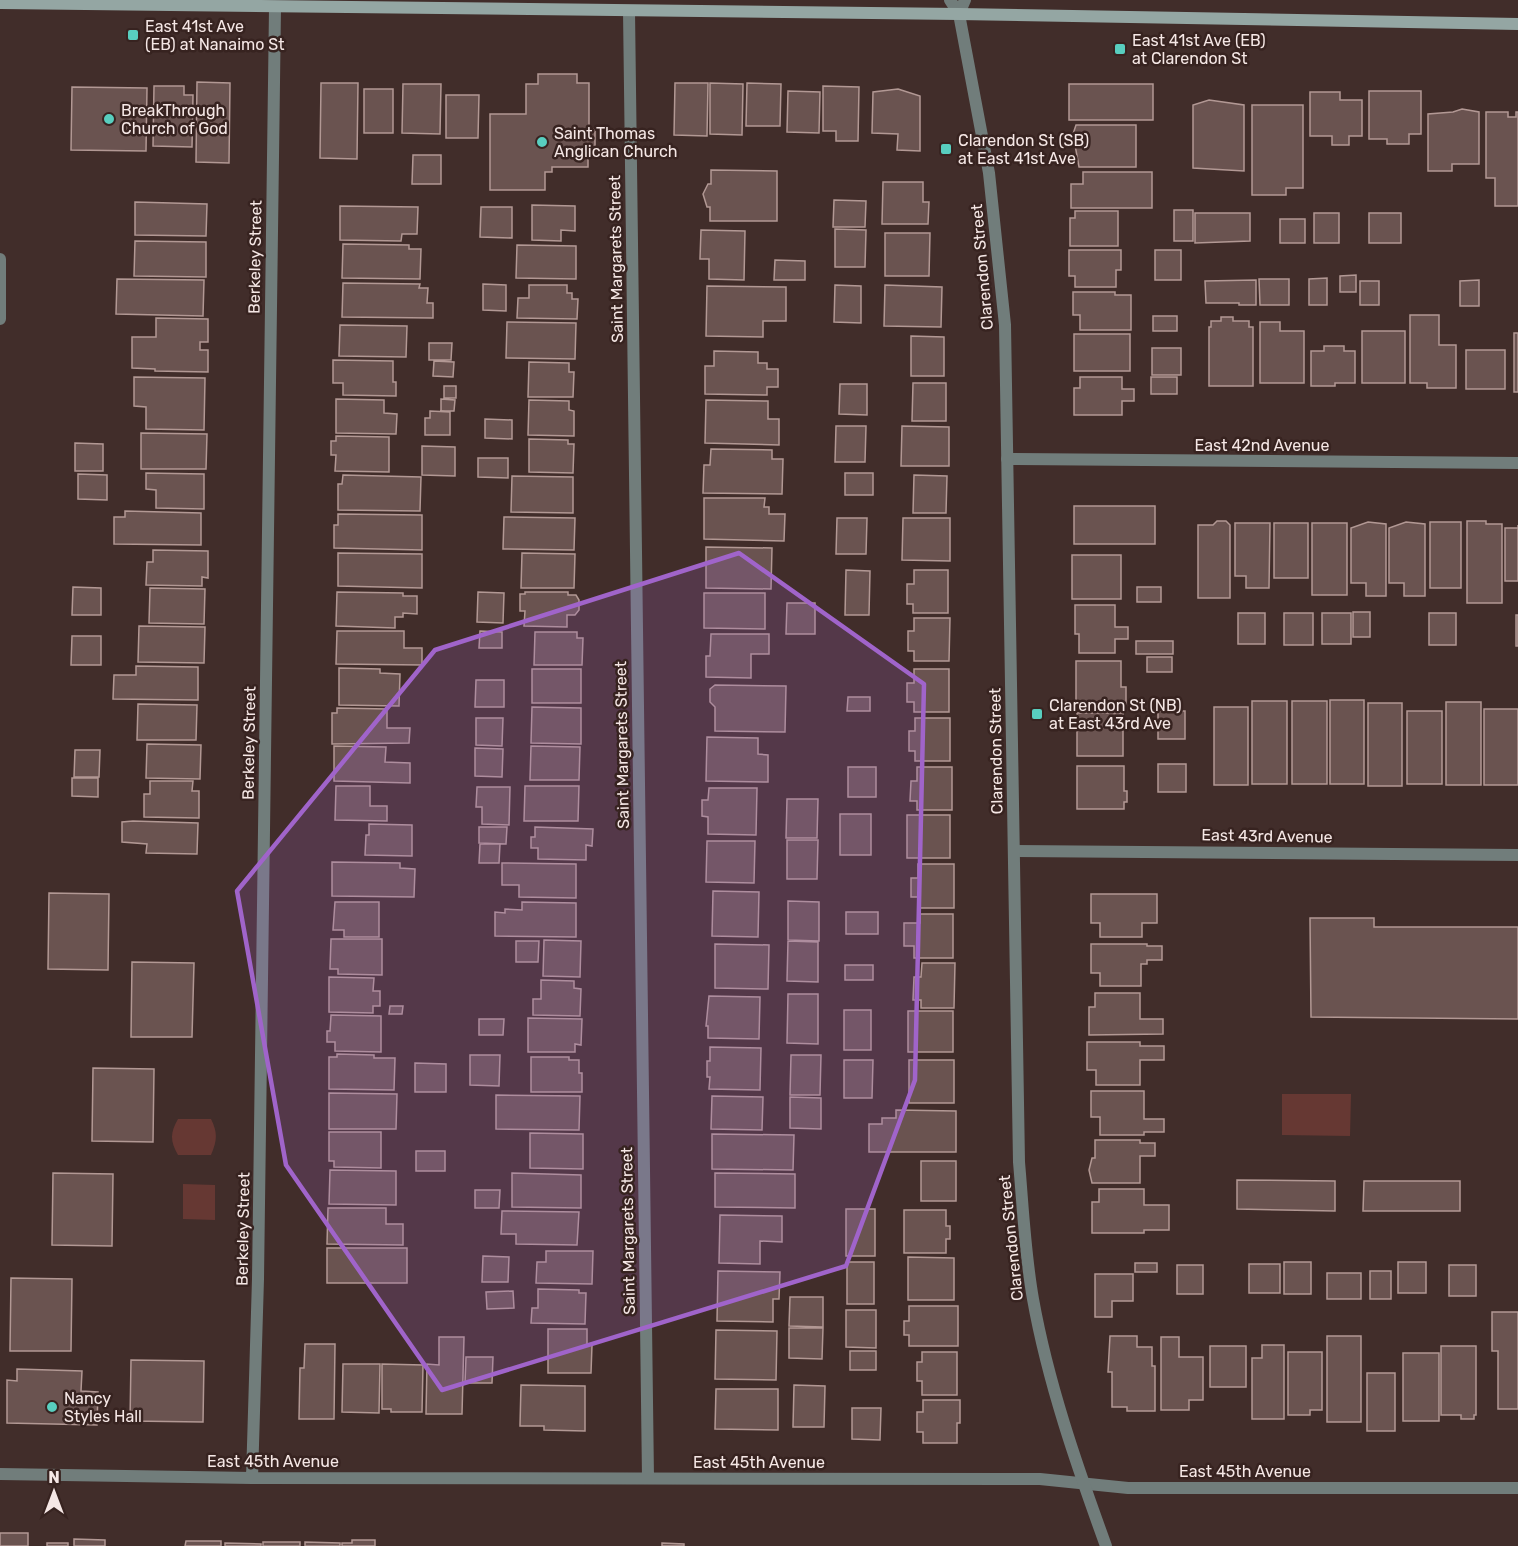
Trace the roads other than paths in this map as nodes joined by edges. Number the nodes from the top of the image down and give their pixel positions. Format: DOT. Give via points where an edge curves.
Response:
graph roads {
  1 [pos="950,0"];
  2 [pos="965,0"];
  3 [pos="0,3"];
  4 [pos="275,8"];
  5 [pos="629,11"];
  6 [pos="959,14"];
  7 [pos="1518,24"];
  8 [pos="0,259"];
  9 [pos="0,319"];
  10 [pos="1007,459"];
  11 [pos="1518,463"];
  12 [pos="1015,851"];
  13 [pos="1518,855"];
  14 [pos="0,1474"];
  15 [pos="252,1478"];
  16 [pos="648,1478"];
  17 [pos="1083,1484"];
  18 [pos="1518,1488"];
  19 [pos="1106,1546"];
  1 -- 6 [label="street, Clarendon Street"];
  2 -- 6 [label="street"];
  3 -- 4 [label="main road"];
  4 -- 5 [label="main road"];
  4 -- 15 [label="street, Berkeley Street" via="259,1255"];
  5 -- 6 [label="main road"];
  5 -- 16 [label="street, Saint Margarets Street"];
  6 -- 7 [label="main road"];
  6 -- 10 [label="street, Clarendon Street" via="989,173 1005,325"];
  8 -- 9 [label="street"];
  10 -- 11 [label="street, East 42nd Avenue"];
  10 -- 12 [label="street, Clarendon Street"];
  12 -- 13 [label="street, East 43rd Avenue"];
  12 -- 17 [label="street, Clarendon Street" via="1019,1162 1026,1250 1043,1347"];
  14 -- 15 [label="street, East 45th Avenue"];
  15 -- 16 [label="street, East 45th Avenue"];
  16 -- 17 [label="street, East 45th Avenue" via="1040,1479"];
  17 -- 18 [label="street, East 45th Avenue" via="1128,1488"];
  17 -- 19 [label="street, Clarendon Street"];
}
